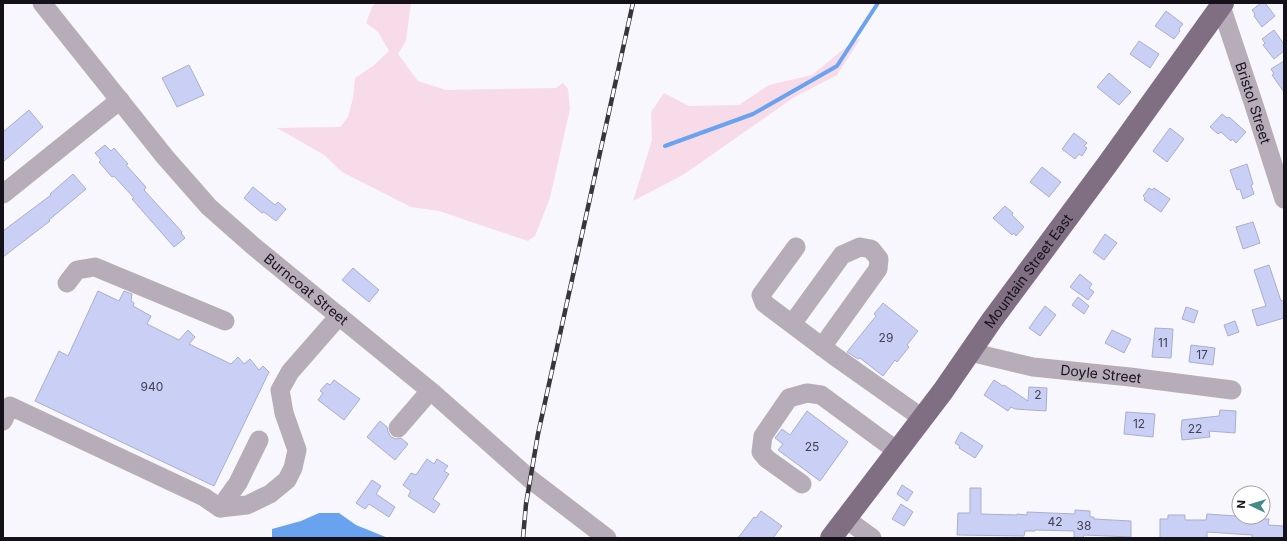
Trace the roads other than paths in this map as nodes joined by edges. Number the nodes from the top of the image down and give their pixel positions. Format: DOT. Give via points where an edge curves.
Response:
graph roads {
  1 [pos="42,3"];
  2 [pos="1222,5"];
  3 [pos="120,100"];
  4 [pos="3,194"];
  5 [pos="1284,199"];
  6 [pos="796,247"];
  7 [pos="67,283"];
  8 [pos="339,316"];
  9 [pos="225,320"];
  10 [pos="792,324"];
  11 [pos="822,347"];
  12 [pos="970,352"];
  13 [pos="1232,390"];
  14 [pos="430,391"];
  15 [pos="922,418"];
  16 [pos="3,421"];
  17 [pos="398,428"];
  18 [pos="259,440"];
  19 [pos="897,451"];
  20 [pos="802,484"];
  21 [pos="220,508"];
  22 [pos="846,519"];
  23 [pos="607,538"];
  24 [pos="831,538"];
  25 [pos="872,538"];
  1 -- 3 [label="street, Burncoat Street"];
  2 -- 5 [label="street, Bristol Street"];
  2 -- 12 [label="main road, Mountain Street East"];
  3 -- 4 [label="street"];
  3 -- 8 [label="street, Burncoat Street" via="209,207"];
  6 -- 10 [label="street" via="761,295 764,303"];
  7 -- 9 [label="street" via="77,270 95,267"];
  8 -- 14 [label="street, Burncoat Street"];
  8 -- 21 [label="street" via="290,372 280,390 284,413 297,450 287,480 270,494 247,505"];
  10 -- 11 [label="street"];
  10 -- 11 [label="street" via="842,255 860,246 871,249 879,259 878,269"];
  11 -- 15 [label="street"];
  12 -- 13 [label="street, Doyle Street" via="1033,367"];
  12 -- 15 [label="main road, Mountain Street East"];
  14 -- 17 [label="street"];
  14 -- 23 [label="street, Burncoat Street" via="530,479"];
  15 -- 19 [label="main road, Mountain Street East"];
  16 -- 21 [label="street" via="10,406 204,497"];
  18 -- 21 [label="street" via="238,483"];
  19 -- 20 [label="street" via="821,395 807,392 789,398 763,436 761,452"];
  19 -- 22 [label="main road, Mountain Street East"];
  22 -- 24 [label="main road, Mountain Street East"];
  22 -- 25 [label="street"];
}
